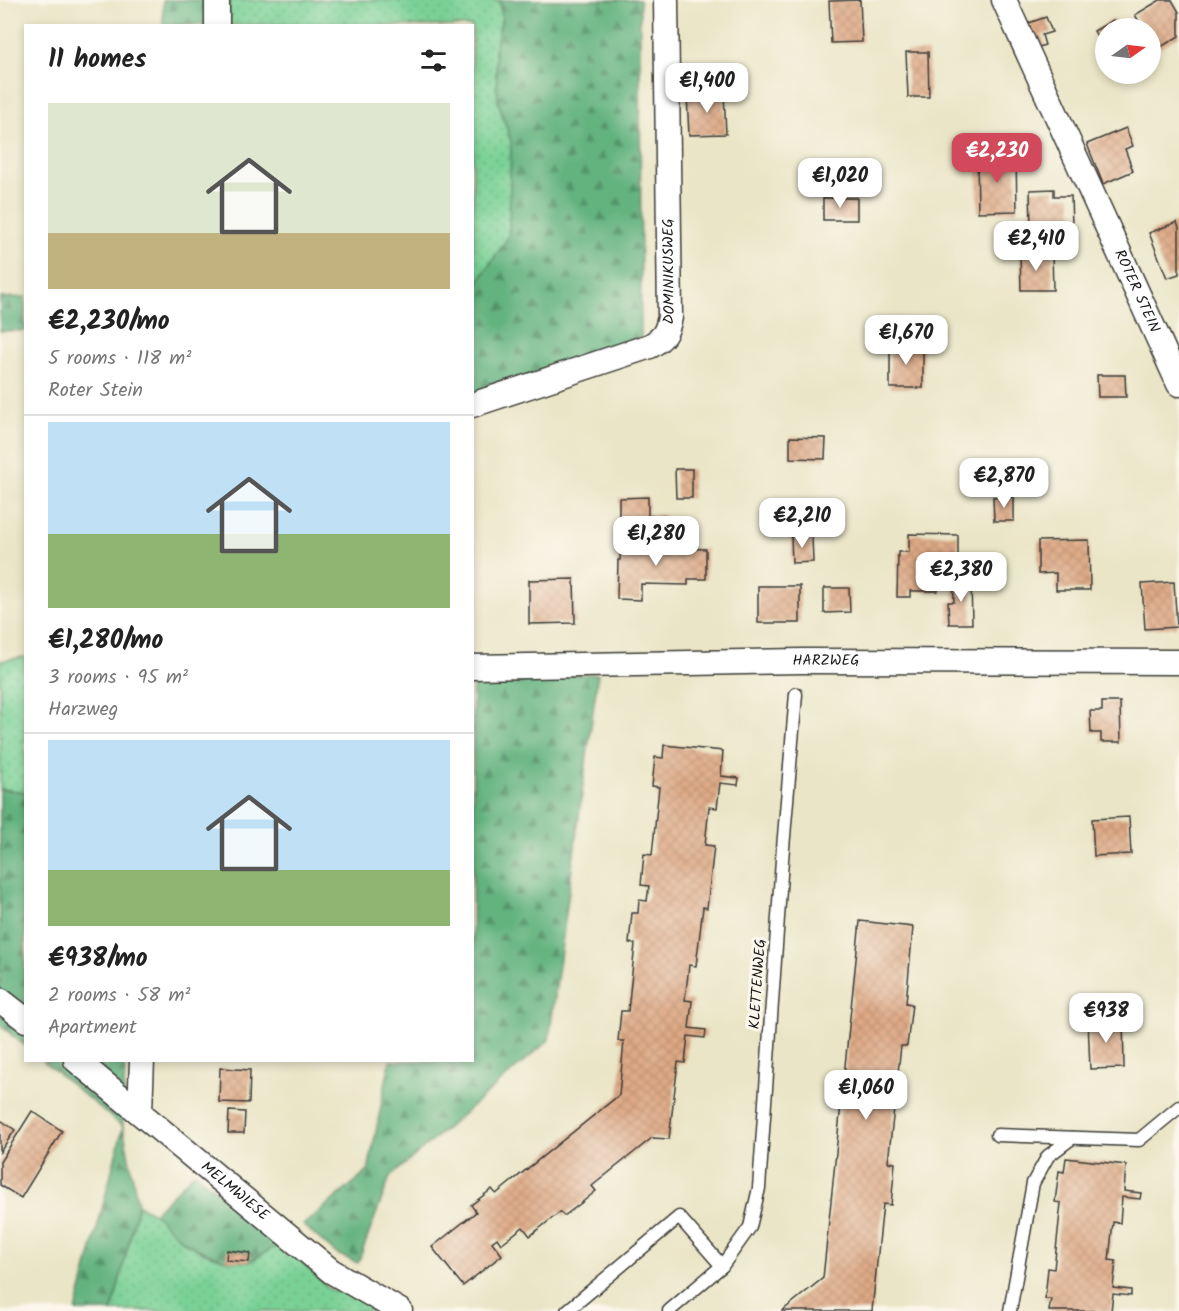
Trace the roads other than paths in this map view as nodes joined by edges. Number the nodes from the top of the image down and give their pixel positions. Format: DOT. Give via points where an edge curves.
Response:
graph roads {
  1 [pos="217,0"];
  2 [pos="666,0"];
  3 [pos="1004,0"];
  4 [pos="217,24"];
  5 [pos="1179,384"];
  6 [pos="474,404"];
  7 [pos="1179,662"];
  8 [pos="474,667"];
  9 [pos="796,694"];
  10 [pos="0,1000"];
  11 [pos="24,1018"];
  12 [pos="79,1062"];
  13 [pos="142,1062"];
  14 [pos="1179,1107"];
  15 [pos="140,1111"];
  16 [pos="997,1135"];
  17 [pos="1072,1138"];
  18 [pos="722,1266"];
  19 [pos="400,1311"];
  20 [pos="567,1311"];
  21 [pos="669,1311"];
  22 [pos="1010,1311"];
  1 -- 4 [label="street"];
  2 -- 6 [label="street, DOMINIKUSWEG" via="670,316 667,332 650,346"];
  3 -- 5 [label="street, ROTER STEIN"];
  7 -- 8 [label="street, HARZWEG" via="803,661"];
  9 -- 18 [label="lane, KLETTENWEG" via="759,1188 750,1227"];
  10 -- 11 [label="street"];
  12 -- 15 [label="street, MELMWIESE"];
  13 -- 15 [label="street"];
  14 -- 17 [label="lane" via="1138,1140"];
  15 -- 19 [label="street, MELMWIESE" via="331,1271"];
  16 -- 17 [label="lane"];
  17 -- 22 [label="lane" via="1048,1156 1033,1183"];
  18 -- 20 [label="lane" via="680,1217"];
  18 -- 21 [label="lane, KLETTENWEG"];
}
